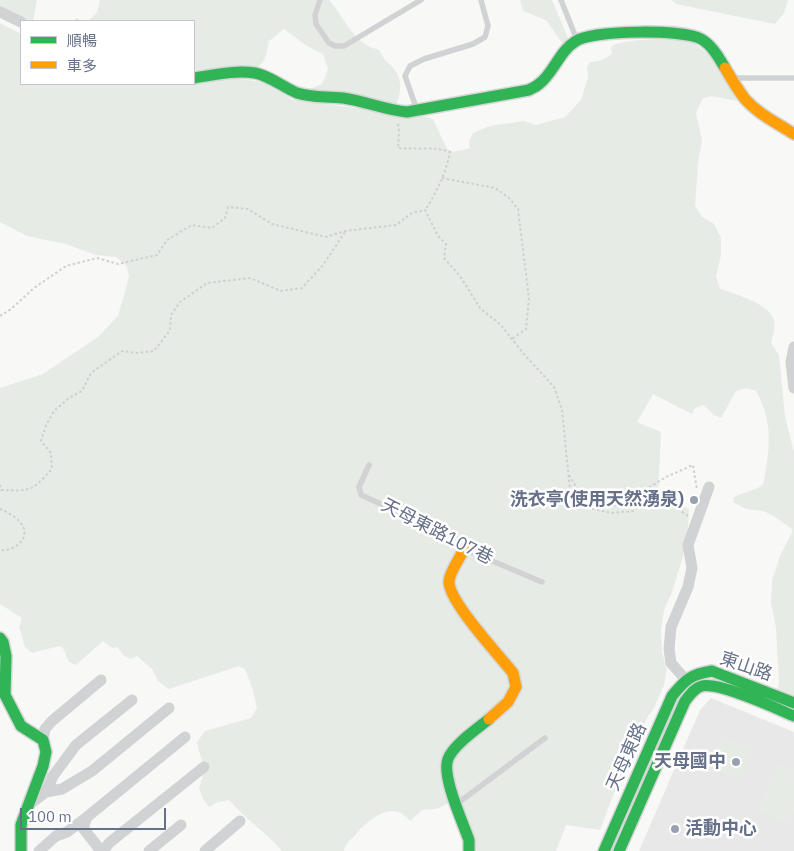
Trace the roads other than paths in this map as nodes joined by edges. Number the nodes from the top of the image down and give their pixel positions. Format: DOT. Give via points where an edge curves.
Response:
graph roads {
  1 [pos="320,0"];
  2 [pos="421,0"];
  3 [pos="480,0"];
  4 [pos="561,0"];
  5 [pos="0,12"];
  6 [pos="20,22"];
  7 [pos="577,40"];
  8 [pos="195,78"];
  9 [pos="731,78"];
  10 [pos="794,78"];
  11 [pos="418,112"];
  12 [pos="794,134"];
  13 [pos="794,347"];
  14 [pos="794,388"];
  15 [pos="369,465"];
  16 [pos="706,492"];
  17 [pos="464,549"];
  18 [pos="542,582"];
  19 [pos="0,638"];
  20 [pos="685,679"];
  21 [pos="101,680"];
  22 [pos="694,689"];
  23 [pos="132,700"];
  24 [pos="794,703"];
  25 [pos="169,708"];
  26 [pos="794,716"];
  27 [pos="185,737"];
  28 [pos="545,738"];
  29 [pos="43,740"];
  30 [pos="204,767"];
  31 [pos="46,792"];
  32 [pos="457,804"];
  33 [pos="29,805"];
  34 [pos="87,817"];
  35 [pos="240,821"];
  36 [pos="181,825"];
  37 [pos="21,851"];
  38 [pos="39,851"];
  39 [pos="102,851"];
  40 [pos="149,851"];
  41 [pos="205,851"];
  42 [pos="469,851"];
  43 [pos="604,851"];
  44 [pos="620,851"];
  1 -- 2 [label="lane" via="316,24 329,43 344,46"];
  3 -- 11 [label="lane" via="488,26 484,37 473,44 424,59 410,66 404,76"];
  4 -- 7 [label="lane"];
  5 -- 6 [label="street"];
  7 -- 9 [label="street" via="590,36 673,32 691,36 701,39 712,50"];
  7 -- 11 [label="street" via="567,48 540,84 529,90"];
  8 -- 11 [label="street" via="254,73 298,93 343,98 395,112"];
  9 -- 10 [label="lane"];
  9 -- 12 [label="street" via="751,106"];
  13 -- 14 [label="street" via="791,362"];
  15 -- 17 [label="lane, 天母東路107巷" via="359,487 361,495 462,541"];
  16 -- 20 [label="street" via="688,545 692,568 688,587 671,627 670,663"];
  17 -- 18 [label="lane, 天母東路107巷"];
  17 -- 32 [label="street" via="449,579 450,590 458,605 513,673 516,688 508,702 453,750 446,774"];
  19 -- 29 [label="street" via="6,656 6,695 21,726"];
  20 -- 24 [label="street, 東山路" via="712,671"];
  20 -- 43 [label="street, 天母東路" via="672,696"];
  21 -- 29 [label="street" via="52,721 45,729"];
  22 -- 26 [label="street, 東山路" via="705,684 718,686"];
  22 -- 44 [label="street, 天母東路" via="686,700"];
  23 -- 31 [label="street" via="76,745 53,776"];
  25 -- 31 [label="street" via="92,771 62,789"];
  27 -- 34 [label="street"];
  28 -- 32 [label="lane"];
  29 -- 33 [label="street" via="46,752"];
  30 -- 39 [label="street"];
  31 -- 33 [label="street"];
  32 -- 42 [label="street" via="469,840"];
  33 -- 37 [label="street" via="21,825"];
  34 -- 38 [label="street"];
  34 -- 39 [label="street" via="83,828"];
  35 -- 41 [label="street"];
  36 -- 40 [label="street"];
}
